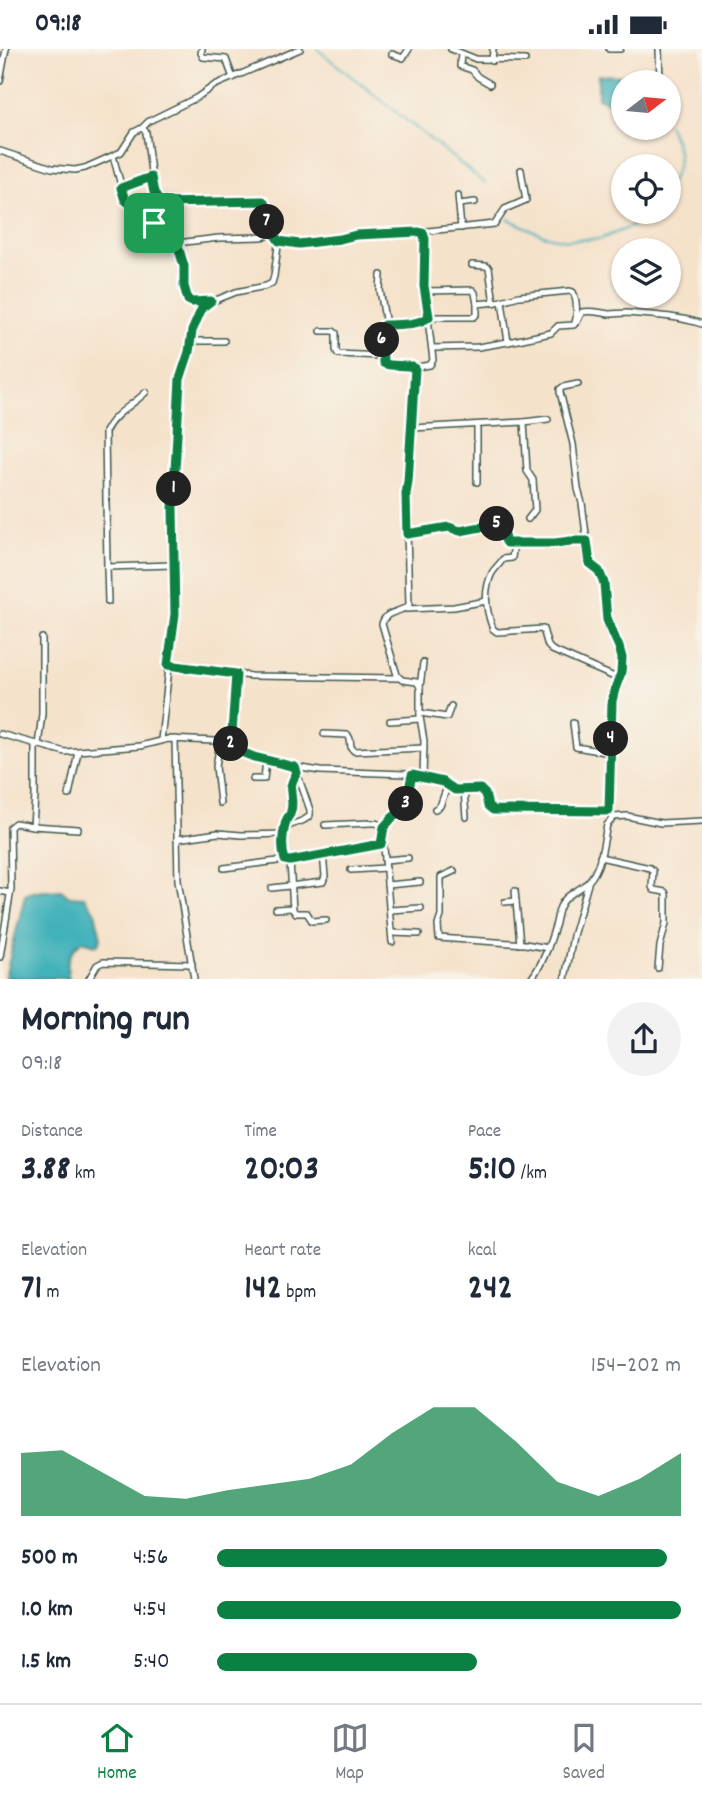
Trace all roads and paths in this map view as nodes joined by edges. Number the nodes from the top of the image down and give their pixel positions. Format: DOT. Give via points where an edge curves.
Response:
graph roads {
  1 [pos="6,49"];
  2 [pos="202,49"];
  3 [pos="300,49"];
  4 [pos="409,49"];
  5 [pos="451,49"];
  6 [pos="493,49"];
  7 [pos="609,49"];
  8 [pos="620,49"];
  9 [pos="659,49"];
  10 [pos="392,54"];
  11 [pos="461,54"];
  12 [pos="524,60"];
  13 [pos="492,61"];
  14 [pos="660,70"];
  15 [pos="233,78"];
  16 [pos="0,81"];
  17 [pos="490,84"];
  18 [pos="142,128"];
  19 [pos="0,151"];
  20 [pos="113,156"];
  21 [pos="521,170"];
  22 [pos="151,177"];
  23 [pos="121,188"];
  24 [pos="458,195"];
  25 [pos="475,202"];
  26 [pos="459,204"];
  27 [pos="461,228"];
  28 [pos="423,233"];
  29 [pos="276,234"];
  30 [pos="279,241"];
  31 [pos="176,243"];
  32 [pos="164,244"];
  33 [pos="472,265"];
  34 [pos="381,275"];
  35 [pos="425,291"];
  36 [pos="211,301"];
  37 [pos="502,301"];
  38 [pos="494,303"];
  39 [pos="477,304"];
  40 [pos="429,317"];
  41 [pos="576,323"];
  42 [pos="702,324"];
  43 [pos="386,325"];
  44 [pos="320,331"];
  45 [pos="190,341"];
  46 [pos="224,341"];
  47 [pos="508,342"];
  48 [pos="432,348"];
  49 [pos="382,356"];
  50 [pos="415,368"];
  51 [pos="578,384"];
  52 [pos="146,392"];
  53 [pos="548,419"];
  54 [pos="524,422"];
  55 [pos="477,425"];
  56 [pos="412,428"];
  57 [pos="477,482"];
  58 [pos="528,519"];
  59 [pos="407,534"];
  60 [pos="587,541"];
  61 [pos="514,543"];
  62 [pos="173,565"];
  63 [pos="107,567"];
  64 [pos="486,601"];
  65 [pos="108,602"];
  66 [pos="406,609"];
  67 [pos="42,638"];
  68 [pos="423,663"];
  69 [pos="168,665"];
  70 [pos="236,674"];
  71 [pos="399,678"];
  72 [pos="619,679"];
  73 [pos="420,687"];
  74 [pos="451,706"];
  75 [pos="420,716"];
  76 [pos="390,721"];
  77 [pos="573,723"];
  78 [pos="0,734"];
  79 [pos="324,734"];
  80 [pos="175,739"];
  81 [pos="161,740"];
  82 [pos="220,743"];
  83 [pos="36,744"];
  84 [pos="231,748"];
  85 [pos="424,748"];
  86 [pos="78,752"];
  87 [pos="611,753"];
  88 [pos="266,761"];
  89 [pos="296,770"];
  90 [pos="412,775"];
  91 [pos="423,778"];
  92 [pos="253,779"];
  93 [pos="451,787"];
  94 [pos="464,790"];
  95 [pos="68,795"];
  96 [pos="220,803"];
  97 [pos="435,809"];
  98 [pos="609,811"];
  99 [pos="466,817"];
  100 [pos="614,817"];
  101 [pos="699,822"];
  102 [pos="325,825"];
  103 [pos="33,826"];
  104 [pos="286,827"];
  105 [pos="384,827"];
  106 [pos="78,829"];
  107 [pos="284,834"];
  108 [pos="177,839"];
  109 [pos="382,842"];
  110 [pos="323,855"];
  111 [pos="600,857"];
  112 [pos="408,858"];
  113 [pos="287,860"];
  114 [pos="385,860"];
  115 [pos="224,868"];
  116 [pos="386,869"];
  117 [pos="351,870"];
  118 [pos="454,871"];
  119 [pos="589,881"];
  120 [pos="420,882"];
  121 [pos="387,885"];
  122 [pos="291,887"];
  123 [pos="272,888"];
  124 [pos="0,891"];
  125 [pos="515,891"];
  126 [pos="10,893"];
  127 [pos="516,901"];
  128 [pos="505,902"];
  129 [pos="292,908"];
  130 [pos="421,908"];
  131 [pos="276,909"];
  132 [pos="390,910"];
  133 [pos="326,920"];
  134 [pos="392,933"];
  135 [pos="419,934"];
  136 [pos="392,942"];
  137 [pos="520,943"];
  138 [pos="548,948"];
  139 [pos="0,957"];
  140 [pos="192,964"];
  141 [pos="658,968"];
  142 [pos="538,970"];
  143 [pos="89,978"];
  144 [pos="194,978"];
  145 [pos="531,978"];
  146 [pos="540,978"];
  147 [pos="565,978"];
  1 -- 16 [label="street"];
  2 -- 15 [label="street" via="202,57 226,59"];
  3 -- 15 [label="street"];
  4 -- 10 [label="street" via="403,58"];
  5 -- 11 [label="street"];
  6 -- 13 [label="street"];
  7 -- 8 [label="street"];
  9 -- 14 [label="street"];
  11 -- 13 [label="street"];
  11 -- 17 [label="street" via="460,66"];
  12 -- 13 [label="street"];
  15 -- 18 [label="street"];
  18 -- 20 [label="street"];
  18 -- 22 [label="street"];
  19 -- 20 [label="street" via="64,170 85,168"];
  20 -- 23 [label="street"];
  21 -- 27 [label="street" via="525,202 505,209 495,224"];
  22 -- 23 [label="street"];
  22 -- 29 [label="street" via="162,203 263,201 268,225"];
  23 -- 31 [label="street" via="127,202 142,205 151,221 168,226"];
  24 -- 26 [label="street"];
  25 -- 26 [label="street"];
  26 -- 27 [label="street"];
  27 -- 28 [label="street"];
  28 -- 30 [label="street" via="356,235 299,244"];
  28 -- 35 [label="street"];
  29 -- 30 [label="street"];
  29 -- 31 [label="street"];
  30 -- 36 [label="street" via="272,283"];
  31 -- 32 [label="street"];
  31 -- 36 [label="street" via="188,300"];
  33 -- 38 [label="street" via="489,268"];
  34 -- 43 [label="street"];
  35 -- 39 [label="street" via="473,290"];
  35 -- 40 [label="street"];
  36 -- 45 [label="street" via="202,308"];
  37 -- 38 [label="street"];
  37 -- 41 [label="street" via="573,292"];
  37 -- 47 [label="street"];
  38 -- 39 [label="street"];
  39 -- 40 [label="street" via="474,317"];
  40 -- 43 [label="street"];
  40 -- 48 [label="street"];
  41 -- 42 [label="street" via="584,311 601,311 679,317"];
  41 -- 47 [label="street"];
  43 -- 49 [label="street" via="382,328"];
  44 -- 49 [label="street" via="337,333 338,354"];
  45 -- 46 [label="street"];
  45 -- 62 [label="street" via="180,379"];
  47 -- 48 [label="street"];
  48 -- 50 [label="street" via="432,363"];
  49 -- 50 [label="street" via="384,365"];
  50 -- 56 [label="street"];
  51 -- 60 [label="street" via="560,389"];
  52 -- 63 [label="street" via="117,414 105,432"];
  53 -- 54 [label="street"];
  54 -- 55 [label="street"];
  54 -- 58 [label="street" via="535,510"];
  55 -- 56 [label="street"];
  55 -- 57 [label="street"];
  56 -- 59 [label="street"];
  59 -- 61 [label="street" via="502,523 506,542"];
  59 -- 66 [label="street" via="410,602"];
  60 -- 61 [label="street"];
  60 -- 72 [label="street" via="590,564 604,583 607,620 621,652"];
  61 -- 64 [label="street" via="513,557 503,559 492,574"];
  62 -- 63 [label="street"];
  62 -- 69 [label="street" via="175,614"];
  63 -- 65 [label="street"];
  64 -- 66 [label="street"];
  64 -- 72 [label="street" via="495,631 543,629 552,649"];
  66 -- 71 [label="street" via="388,614 382,624"];
  67 -- 83 [label="street" via="42,714"];
  68 -- 73 [label="street"];
  69 -- 70 [label="street"];
  69 -- 81 [label="street"];
  70 -- 71 [label="street"];
  70 -- 84 [label="street"];
  71 -- 73 [label="street"];
  72 -- 87 [label="street" via="612,701"];
  73 -- 75 [label="street"];
  74 -- 75 [label="street" via="447,717"];
  75 -- 76 [label="street"];
  75 -- 85 [label="street"];
  77 -- 87 [label="street" via="576,747"];
  78 -- 83 [label="street"];
  79 -- 85 [label="street" via="348,735 354,751"];
  80 -- 81 [label="street"];
  80 -- 82 [label="street"];
  80 -- 108 [label="street"];
  81 -- 86 [label="street"];
  82 -- 84 [label="street"];
  82 -- 96 [label="street" via="216,766"];
  83 -- 86 [label="street"];
  83 -- 103 [label="street"];
  84 -- 88 [label="street"];
  85 -- 91 [label="street"];
  86 -- 95 [label="street"];
  87 -- 98 [label="street"];
  88 -- 89 [label="street"];
  88 -- 92 [label="street" via="264,779"];
  89 -- 90 [label="street"];
  89 -- 104 [label="street"];
  89 -- 104 [label="street" via="310,815"];
  90 -- 91 [label="street"];
  90 -- 105 [label="street" via="405,808"];
  91 -- 93 [label="street"];
  93 -- 94 [label="street"];
  93 -- 97 [label="street"];
  94 -- 98 [label="street" via="482,790 493,810"];
  94 -- 99 [label="street"];
  98 -- 100 [label="street"];
  100 -- 101 [label="street"];
  100 -- 111 [label="street" via="607,825"];
  102 -- 105 [label="street" via="376,823"];
  103 -- 106 [label="street"];
  103 -- 126 [label="street" via="15,823 10,827"];
  104 -- 107 [label="street"];
  105 -- 109 [label="street"];
  107 -- 108 [label="street" via="218,833"];
  107 -- 113 [label="street"];
  108 -- 140 [label="street" via="180,895"];
  109 -- 110 [label="street"];
  109 -- 114 [label="street"];
  110 -- 113 [label="street"];
  110 -- 122 [label="street" via="323,882"];
  111 -- 119 [label="street"];
  111 -- 141 [label="street" via="650,868 652,887 666,894"];
  112 -- 114 [label="street"];
  113 -- 115 [label="street"];
  113 -- 122 [label="street"];
  114 -- 116 [label="street"];
  116 -- 117 [label="street"];
  116 -- 121 [label="street"];
  118 -- 137 [label="street" via="441,877 439,938"];
  119 -- 138 [label="street" via="560,905"];
  119 -- 147 [label="street"];
  120 -- 121 [label="street"];
  121 -- 132 [label="street"];
  122 -- 123 [label="street"];
  122 -- 129 [label="street"];
  124 -- 126 [label="street"];
  125 -- 127 [label="street"];
  126 -- 139 [label="street"];
  127 -- 128 [label="street"];
  127 -- 137 [label="street"];
  129 -- 131 [label="street"];
  129 -- 133 [label="street" via="296,913 307,912 312,921"];
  130 -- 132 [label="street"];
  132 -- 134 [label="street"];
  134 -- 135 [label="street"];
  134 -- 136 [label="street"];
  137 -- 138 [label="street"];
  138 -- 142 [label="street"];
  140 -- 143 [label="street" via="103,962"];
  140 -- 144 [label="street"];
  142 -- 145 [label="street"];
  142 -- 146 [label="street"];
}
